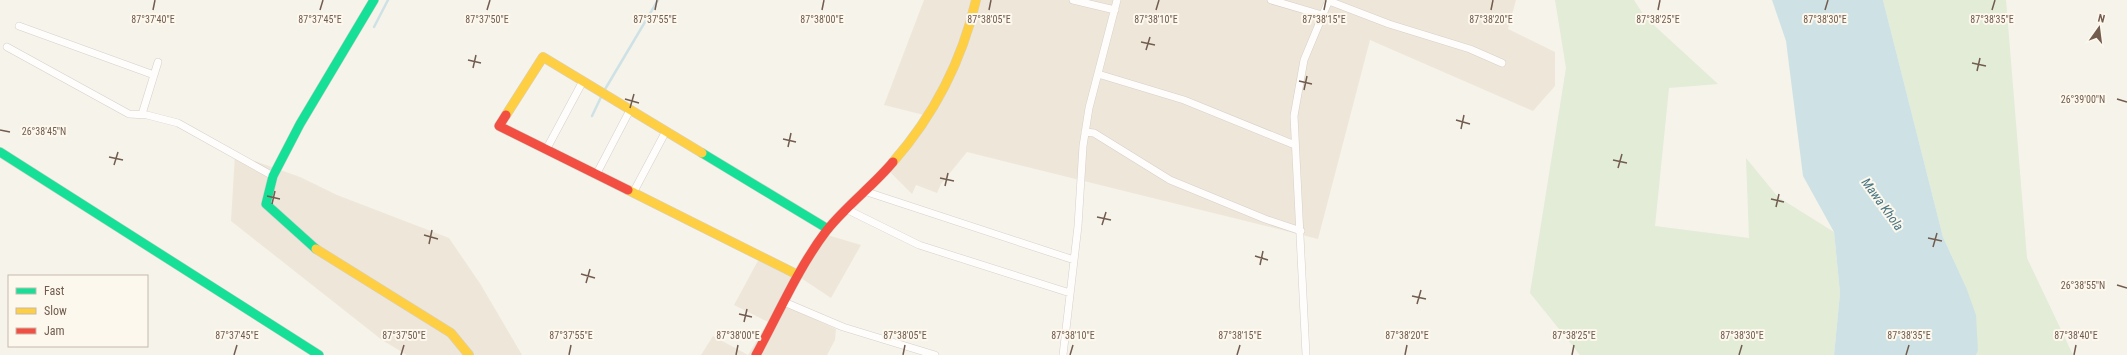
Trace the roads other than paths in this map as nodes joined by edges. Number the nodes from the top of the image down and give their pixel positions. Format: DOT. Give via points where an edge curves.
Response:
graph roads {
  1 [pos="374,0"];
  2 [pos="976,0"];
  3 [pos="1074,0"];
  4 [pos="1117,0"];
  5 [pos="1270,0"];
  6 [pos="1329,0"];
  7 [pos="1115,10"];
  8 [pos="1322,15"];
  9 [pos="19,26"];
  10 [pos="7,47"];
  11 [pos="158,62"];
  12 [pos="1502,63"];
  13 [pos="1098,74"];
  14 [pos="154,75"];
  15 [pos="583,81"];
  16 [pos="630,110"];
  17 [pos="142,114"];
  18 [pos="666,131"];
  19 [pos="1085,132"];
  20 [pos="1295,145"];
  21 [pos="546,150"];
  22 [pos="0,152"];
  23 [pos="596,175"];
  24 [pos="273,176"];
  25 [pos="864,191"];
  26 [pos="633,193"];
  27 [pos="846,209"];
  28 [pos="828,229"];
  29 [pos="1301,231"];
  30 [pos="1074,260"];
  31 [pos="798,276"];
  32 [pos="1070,293"];
  33 [pos="784,302"];
  34 [pos="319,355"];
  35 [pos="469,355"];
  36 [pos="756,355"];
  37 [pos="935,355"];
  38 [pos="1063,355"];
  39 [pos="1306,355"];
  1 -- 24 [label="street" via="300,124"];
  2 -- 25 [label="street" via="962,52 946,88 912,139"];
  3 -- 7 [label="street"];
  4 -- 7 [label="street"];
  5 -- 8 [label="street"];
  6 -- 8 [label="street"];
  6 -- 12 [label="street" via="1389,24 1470,49"];
  7 -- 13 [label="street"];
  8 -- 20 [label="street" via="1304,60 1294,116"];
  9 -- 14 [label="street"];
  10 -- 17 [label="street" via="129,114"];
  11 -- 14 [label="street"];
  13 -- 19 [label="street"];
  13 -- 20 [label="street" via="1184,100"];
  14 -- 17 [label="street"];
  15 -- 16 [label="street"];
  15 -- 21 [label="street"];
  15 -- 21 [label="street" via="543,57 499,126"];
  16 -- 18 [label="street"];
  16 -- 23 [label="street"];
  17 -- 24 [label="street" via="178,123"];
  18 -- 26 [label="street"];
  18 -- 28 [label="street"];
  19 -- 29 [label="street" via="1094,133 1170,180"];
  19 -- 30 [label="street"];
  20 -- 29 [label="street"];
  21 -- 23 [label="street"];
  22 -- 34 [label="street"];
  23 -- 26 [label="street"];
  24 -- 35 [label="street" via="266,204 283,222 319,251 451,333"];
  25 -- 27 [label="street"];
  25 -- 30 [label="street"];
  26 -- 31 [label="street"];
  27 -- 28 [label="street"];
  27 -- 32 [label="street" via="920,245"];
  28 -- 31 [label="street"];
  29 -- 39 [label="street"];
  30 -- 32 [label="street"];
  31 -- 33 [label="street"];
  32 -- 38 [label="street"];
  33 -- 36 [label="street"];
  33 -- 37 [label="street" via="843,327"];
}
